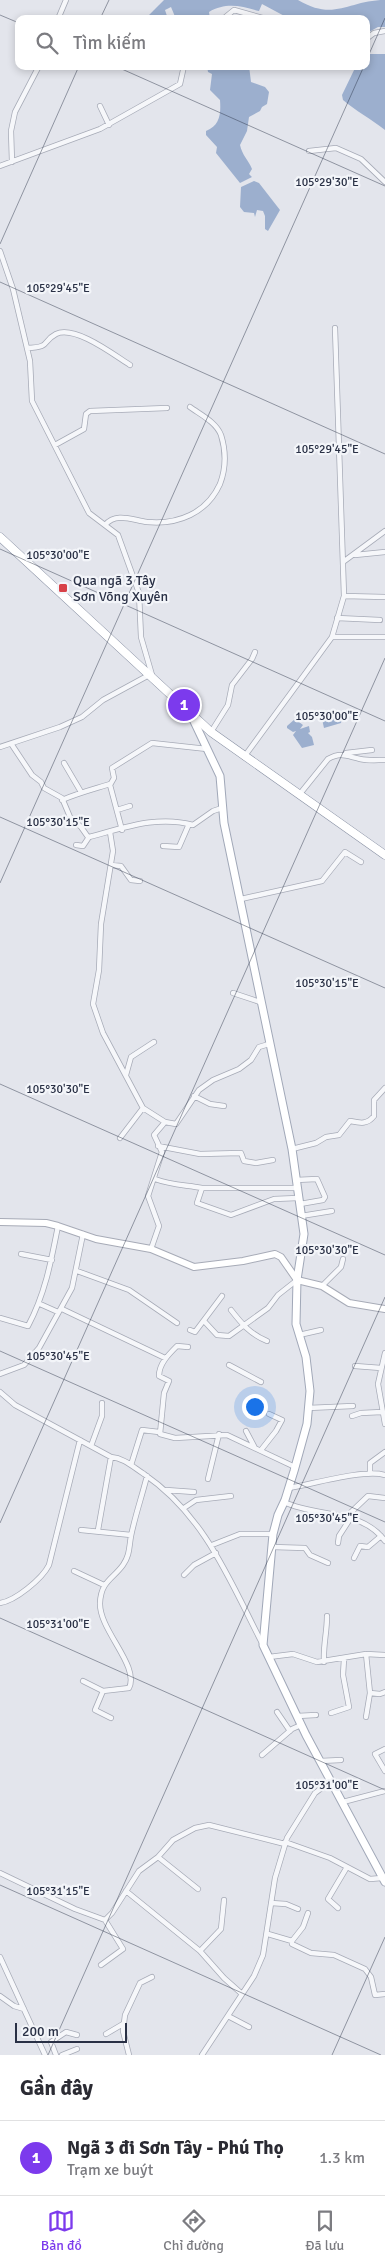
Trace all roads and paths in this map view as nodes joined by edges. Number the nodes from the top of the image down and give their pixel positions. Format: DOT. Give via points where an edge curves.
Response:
graph roads {
  1 [pos="66,0"];
  2 [pos="60,15"];
  3 [pos="228,15"];
  4 [pos="252,15"];
  5 [pos="385,31"];
  6 [pos="370,36"];
  7 [pos="37,70"];
  8 [pos="183,70"];
  9 [pos="100,106"];
  10 [pos="109,125"];
  11 [pos="309,151"];
  12 [pos="12,162"];
  13 [pos="0,166"];
  14 [pos="385,182"];
  15 [pos="0,251"];
  16 [pos="335,328"];
  17 [pos="27,348"];
  18 [pos="130,365"];
  19 [pos="190,407"];
  20 [pos="167,408"];
  21 [pos="55,445"];
  22 [pos="105,525"];
  23 [pos="385,531"];
  24 [pos="1,539"];
  25 [pos="385,552"];
  26 [pos="353,555"];
  27 [pos="343,562"];
  28 [pos="344,596"];
  29 [pos="385,597"];
  30 [pos="337,618"];
  31 [pos="380,620"];
  32 [pos="332,637"];
  33 [pos="385,637"];
  34 [pos="255,652"];
  35 [pos="152,677"];
  36 [pos="191,715"];
  37 [pos="211,732"];
  38 [pos="12,745"];
  39 [pos="0,747"];
  40 [pos="207,749"];
  41 [pos="372,750"];
  42 [pos="345,753"];
  43 [pos="244,757"];
  44 [pos="385,760"];
  45 [pos="64,763"];
  46 [pos="110,784"];
  47 [pos="80,792"];
  48 [pos="299,796"];
  49 [pos="62,800"];
  50 [pos="130,806"];
  51 [pos="222,808"];
  52 [pos="117,810"];
  53 [pos="189,824"];
  54 [pos="122,830"];
  55 [pos="110,832"];
  56 [pos="88,838"];
  57 [pos="76,845"];
  58 [pos="163,846"];
  59 [pos="385,856"];
  60 [pos="361,862"];
  61 [pos="111,865"];
  62 [pos="140,880"];
  63 [pos="241,899"];
  64 [pos="233,993"];
  65 [pos="260,1002"];
  66 [pos="154,1042"];
  67 [pos="269,1044"];
  68 [pos="126,1075"];
  69 [pos="385,1088"];
  70 [pos="194,1096"];
  71 [pos="224,1106"];
  72 [pos="143,1108"];
  73 [pos="164,1122"];
  74 [pos="120,1138"];
  75 [pos="158,1146"];
  76 [pos="292,1149"];
  77 [pos="272,1160"];
  78 [pos="155,1179"];
  79 [pos="296,1184"];
  80 [pos="202,1188"];
  81 [pos="298,1201"];
  82 [pos="332,1211"];
  83 [pos="301,1216"];
  84 [pos="0,1222"];
  85 [pos="58,1226"];
  86 [pos="84,1234"];
  87 [pos="151,1249"];
  88 [pos="21,1254"];
  89 [pos="344,1259"];
  90 [pos="52,1260"];
  91 [pos="78,1271"];
  92 [pos="297,1280"];
  93 [pos="322,1286"];
  94 [pos="222,1296"];
  95 [pos="40,1304"];
  96 [pos="385,1309"];
  97 [pos="60,1310"];
  98 [pos="231,1310"];
  99 [pos="0,1318"];
  100 [pos="204,1321"];
  101 [pos="177,1323"];
  102 [pos="243,1326"];
  103 [pos="190,1330"];
  104 [pos="321,1330"];
  105 [pos="299,1334"];
  106 [pos="267,1341"];
  107 [pos="188,1347"];
  108 [pos="385,1353"];
  109 [pos="165,1358"];
  110 [pos="229,1365"];
  111 [pos="355,1366"];
  112 [pos="381,1368"];
  113 [pos="0,1374"];
  114 [pos="261,1382"];
  115 [pos="0,1392"];
  116 [pos="102,1403"];
  117 [pos="353,1406"];
  118 [pos="308,1408"];
  119 [pos="382,1412"];
  120 [pos="268,1414"];
  121 [pos="352,1416"];
  122 [pos="385,1424"];
  123 [pos="246,1431"];
  124 [pos="159,1432"];
  125 [pos="219,1434"];
  126 [pos="80,1440"];
  127 [pos="91,1446"];
  128 [pos="258,1449"];
  129 [pos="385,1452"];
  130 [pos="111,1457"];
  131 [pos="130,1465"];
  132 [pos="296,1467"];
  133 [pos="370,1473"];
  134 [pos="385,1475"];
  135 [pos="147,1476"];
  136 [pos="208,1479"];
  137 [pos="289,1488"];
  138 [pos="166,1490"];
  139 [pos="194,1492"];
  140 [pos="231,1496"];
  141 [pos="385,1498"];
  142 [pos="284,1502"];
  143 [pos="184,1508"];
  144 [pos="348,1518"];
  145 [pos="81,1530"];
  146 [pos="98,1530"];
  147 [pos="273,1534"];
  148 [pos="131,1535"];
  149 [pos="381,1536"];
  150 [pos="385,1541"];
  151 [pos="338,1543"];
  152 [pos="212,1545"];
  153 [pos="272,1547"];
  154 [pos="216,1553"];
  155 [pos="354,1558"];
  156 [pos="328,1563"];
  157 [pos="74,1571"];
  158 [pos="184,1575"];
  159 [pos="104,1584"];
  160 [pos="0,1603"];
  161 [pos="327,1616"];
  162 [pos="263,1645"];
  163 [pos="366,1654"];
  164 [pos="385,1655"];
  165 [pos="269,1657"];
  166 [pos="344,1659"];
  167 [pos="324,1662"];
  168 [pos="83,1681"];
  169 [pos="103,1691"];
  170 [pos="385,1692"];
  171 [pos="370,1693"];
  172 [pos="277,1712"];
  173 [pos="331,1713"];
  174 [pos="316,1715"];
  175 [pos="297,1716"];
  176 [pos="366,1717"];
  177 [pos="111,1718"];
  178 [pos="302,1725"];
  179 [pos="290,1731"];
  180 [pos="385,1748"];
  181 [pos="262,1755"];
  182 [pos="341,1760"];
  183 [pos="320,1761"];
  184 [pos="385,1771"];
  185 [pos="332,1784"];
  186 [pos="385,1791"];
  187 [pos="342,1802"];
  188 [pos="285,1843"];
  189 [pos="158,1857"];
  190 [pos="346,1867"];
  191 [pos="0,1873"];
  192 [pos="384,1879"];
  193 [pos="198,1889"];
  194 [pos="126,1891"];
  195 [pos="224,1900"];
  196 [pos="271,1902"];
  197 [pos="338,1908"];
  198 [pos="298,1909"];
  199 [pos="308,1913"];
  200 [pos="105,1920"];
  201 [pos="268,1934"];
  202 [pos="292,1941"];
  203 [pos="200,1951"];
  204 [pos="0,1957"];
  205 [pos="101,1965"];
  206 [pos="152,1977"];
  207 [pos="242,1994"];
  208 [pos="385,1994"];
  209 [pos="0,1996"];
  210 [pos="24,2009"];
  211 [pos="228,2016"];
  212 [pos="123,2024"];
  213 [pos="249,2027"];
  214 [pos="106,2034"];
  215 [pos="77,2035"];
  216 [pos="77,2049"];
  217 [pos="45,2055"];
  218 [pos="56,2055"];
  219 [pos="62,2055"];
  220 [pos="129,2055"];
  221 [pos="202,2055"];
  1 -- 2 [label="street"];
  3 -- 4 [label="street" via="234,10"];
  5 -- 6 [label="street"];
  7 -- 12 [label="street" via="12,120"];
  8 -- 10 [label="street" via="180,84"];
  9 -- 10 [label="street"];
  10 -- 12 [label="street"];
  11 -- 14 [label="street" via="336,148 363,161"];
  12 -- 13 [label="street"];
  15 -- 17 [label="street"];
  16 -- 27 [label="street"];
  17 -- 18 [label="street" via="41,347 56,334 68,333 90,340"];
  17 -- 21 [label="street" via="32,401"];
  19 -- 22 [label="street" via="215,425 223,441 224,470 213,498 202,510 176,520 148,522 115,518"];
  20 -- 21 [label="street" via="90,411 86,414 84,429"];
  21 -- 22 [label="street" via="89,513"];
  22 -- 35 [label="street" via="118,535 139,593 140,637"];
  23 -- 26 [label="street"];
  24 -- 35 [label="highway"];
  25 -- 26 [label="street"];
  26 -- 27 [label="street"];
  27 -- 28 [label="street"];
  28 -- 29 [label="street"];
  28 -- 30 [label="street"];
  30 -- 31 [label="street"];
  30 -- 32 [label="street"];
  32 -- 33 [label="street"];
  32 -- 43 [label="street"];
  34 -- 37 [label="street" via="232,685 228,705"];
  35 -- 36 [label="highway"];
  35 -- 38 [label="street" via="103,700 82,717"];
  36 -- 37 [label="highway"];
  36 -- 40 [label="main road"];
  37 -- 43 [label="highway"];
  38 -- 39 [label="street"];
  38 -- 49 [label="street" via="32,776"];
  40 -- 46 [label="street" via="152,743 112,768 114,778"];
  40 -- 51 [label="main road" via="220,776"];
  41 -- 42 [label="street"];
  42 -- 44 [label="street" via="362,760"];
  42 -- 48 [label="street" via="328,759"];
  43 -- 48 [label="highway"];
  45 -- 47 [label="street"];
  46 -- 47 [label="street"];
  46 -- 52 [label="street"];
  47 -- 49 [label="street"];
  48 -- 59 [label="highway"];
  49 -- 56 [label="street" via="70,817"];
  50 -- 52 [label="street"];
  51 -- 53 [label="street" via="204,816 198,824"];
  51 -- 63 [label="main road"];
  52 -- 54 [label="street"];
  53 -- 54 [label="street" via="160,820"];
  53 -- 58 [label="street" via="179,847"];
  54 -- 55 [label="street"];
  55 -- 56 [label="street"];
  55 -- 61 [label="street"];
  56 -- 57 [label="street" via="84,846"];
  60 -- 63 [label="street" via="345,852 322,882"];
  61 -- 62 [label="street" via="121,866 131,880"];
  61 -- 68 [label="street" via="93,1004 103,1033"];
  63 -- 65 [label="main road"];
  64 -- 65 [label="street"];
  65 -- 67 [label="main road"];
  66 -- 68 [label="street" via="131,1057"];
  67 -- 70 [label="street" via="259,1047 251,1060 238,1070 213,1080"];
  67 -- 76 [label="main road"];
  68 -- 72 [label="street"];
  69 -- 76 [label="street" via="374,1100 374,1116 369,1122 350,1121 339,1135"];
  70 -- 71 [label="street" via="210,1104"];
  70 -- 73 [label="street" via="176,1124"];
  72 -- 73 [label="street"];
  72 -- 74 [label="street"];
  73 -- 75 [label="street" via="154,1135"];
  75 -- 77 [label="street" via="200,1154 241,1152 244,1161 256,1163"];
  75 -- 78 [label="street" via="161,1155"];
  76 -- 79 [label="main road"];
  78 -- 80 [label="street" via="170,1185"];
  78 -- 87 [label="street" via="148,1200 155,1210 159,1226"];
  79 -- 80 [label="street"];
  79 -- 81 [label="main road"];
  79 -- 81 [label="street" via="317,1179 325,1197 323,1200"];
  80 -- 81 [label="street" via="197,1203 231,1214 274,1199"];
  81 -- 83 [label="main road"];
  82 -- 83 [label="street"];
  83 -- 92 [label="main road" via="304,1234"];
  84 -- 85 [label="street"];
  85 -- 86 [label="street"];
  85 -- 90 [label="street"];
  86 -- 87 [label="street" via="112,1243"];
  86 -- 91 [label="street"];
  87 -- 92 [label="street" via="200,1267 275,1254 281,1257"];
  88 -- 90 [label="street"];
  89 -- 93 [label="street" via="341,1267"];
  90 -- 95 [label="street"];
  91 -- 97 [label="street"];
  91 -- 101 [label="street" via="129,1290"];
  92 -- 93 [label="street"];
  92 -- 102 [label="street" via="268,1308"];
  92 -- 105 [label="main road" via="296,1324"];
  93 -- 96 [label="street" via="349,1303"];
  94 -- 100 [label="street"];
  95 -- 97 [label="street"];
  95 -- 99 [label="street" via="27,1327"];
  97 -- 109 [label="street"];
  97 -- 113 [label="street" via="39,1348 24,1365"];
  98 -- 102 [label="street"];
  100 -- 102 [label="street" via="217,1335 229,1336"];
  100 -- 103 [label="street" via="194,1332"];
  102 -- 106 [label="street"];
  104 -- 105 [label="street"];
  105 -- 118 [label="main road" via="308,1374"];
  107 -- 109 [label="street" via="177,1346"];
  108 -- 112 [label="street"];
  109 -- 124 [label="street" via="158,1375 169,1381 164,1393"];
  110 -- 114 [label="street"];
  111 -- 112 [label="street"];
  112 -- 119 [label="street" via="378,1384"];
  115 -- 126 [label="street" via="15,1405"];
  116 -- 127 [label="street" via="102,1416"];
  117 -- 118 [label="street"];
  118 -- 132 [label="main road"];
  119 -- 121 [label="street" via="361,1412"];
  119 -- 122 [label="street"];
  120 -- 128 [label="street" via="282,1420"];
  123 -- 128 [label="street"];
  124 -- 125 [label="street" via="175,1438"];
  124 -- 131 [label="street" via="142,1430"];
  125 -- 128 [label="street"];
  125 -- 136 [label="street"];
  126 -- 127 [label="street"];
  126 -- 160 [label="street" via="49,1566 38,1581 7,1602"];
  127 -- 130 [label="street"];
  128 -- 132 [label="street"];
  129 -- 133 [label="street" via="370,1463"];
  130 -- 131 [label="street" via="120,1458"];
  130 -- 146 [label="street"];
  131 -- 135 [label="street"];
  132 -- 137 [label="main road"];
  133 -- 134 [label="street"];
  133 -- 137 [label="street"];
  135 -- 138 [label="street"];
  135 -- 148 [label="street"];
  137 -- 142 [label="main road"];
  138 -- 139 [label="street"];
  138 -- 143 [label="street"];
  140 -- 143 [label="street" via="196,1500"];
  141 -- 144 [label="street" via="368,1496"];
  142 -- 144 [label="street" via="300,1510 328,1512"];
  142 -- 147 [label="main road"];
  143 -- 152 [label="street"];
  144 -- 149 [label="street" via="371,1527"];
  144 -- 151 [label="street"];
  145 -- 146 [label="street"];
  146 -- 148 [label="street"];
  147 -- 152 [label="street" via="240,1534"];
  147 -- 153 [label="main road"];
  148 -- 159 [label="street" via="131,1547 124,1564"];
  149 -- 150 [label="street"];
  149 -- 155 [label="street" via="368,1548 360,1546"];
  152 -- 154 [label="street"];
  153 -- 156 [label="street" via="305,1548 312,1556"];
  153 -- 162 [label="main road"];
  154 -- 158 [label="street" via="194,1565"];
  154 -- 162 [label="street"];
  157 -- 159 [label="street"];
  159 -- 169 [label="street" via="100,1603 106,1628 128,1664 131,1684 129,1688"];
  161 -- 167 [label="street"];
  162 -- 165 [label="main road"];
  163 -- 164 [label="street"];
  163 -- 166 [label="street"];
  163 -- 171 [label="street"];
  165 -- 167 [label="street" via="290,1653"];
  165 -- 175 [label="main road"];
  166 -- 167 [label="street"];
  166 -- 173 [label="street" via="343,1675 349,1707"];
  168 -- 169 [label="street"];
  169 -- 177 [label="street" via="95,1710"];
  170 -- 171 [label="street"];
  171 -- 176 [label="street"];
  172 -- 179 [label="street"];
  174 -- 175 [label="street"];
  175 -- 178 [label="main road"];
  178 -- 179 [label="street"];
  178 -- 183 [label="main road"];
  179 -- 181 [label="street"];
  180 -- 184 [label="street" via="375,1754"];
  182 -- 183 [label="street"];
  183 -- 185 [label="main road"];
  185 -- 187 [label="main road"];
  185 -- 188 [label="street" via="315,1793"];
  186 -- 187 [label="street"];
  187 -- 192 [label="main road"];
  188 -- 189 [label="street" via="205,1824 172,1840"];
  188 -- 190 [label="street" via="308,1849"];
  188 -- 196 [label="street"];
  189 -- 193 [label="street"];
  189 -- 194 [label="street" via="139,1871"];
  190 -- 192 [label="street" via="372,1879"];
  190 -- 197 [label="street" via="328,1899"];
  191 -- 200 [label="street"];
  194 -- 200 [label="street"];
  194 -- 203 [label="street"];
  195 -- 203 [label="street" via="221,1929"];
  196 -- 198 [label="street"];
  196 -- 201 [label="street"];
  199 -- 202 [label="street" via="304,1927"];
  200 -- 205 [label="street" via="123,1949"];
  201 -- 202 [label="street"];
  201 -- 207 [label="street" via="263,1956"];
  202 -- 208 [label="street" via="292,1944 311,1953 334,1955 365,1969 371,1977 374,1995"];
  203 -- 207 [label="street"];
  204 -- 210 [label="street"];
  206 -- 212 [label="street" via="140,1983"];
  207 -- 211 [label="street"];
  209 -- 210 [label="street"];
  210 -- 217 [label="street"];
  211 -- 213 [label="street"];
  211 -- 221 [label="street"];
  212 -- 214 [label="street"];
  212 -- 220 [label="street"];
  215 -- 218 [label="street" via="66,2032 51,2042"];
  216 -- 219 [label="street"];
}
